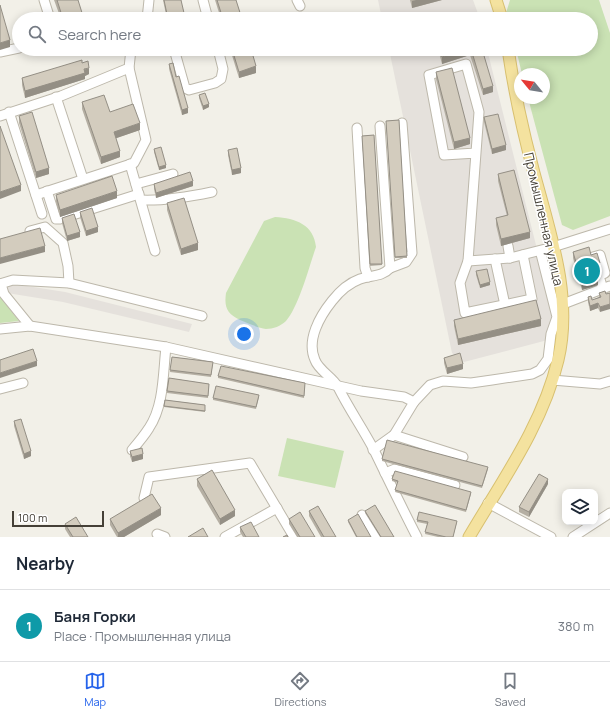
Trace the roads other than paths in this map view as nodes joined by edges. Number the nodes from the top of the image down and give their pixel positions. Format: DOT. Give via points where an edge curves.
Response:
graph roads {
  1 [pos="44,0"];
  2 [pos="149,0"];
  3 [pos="203,0"];
  4 [pos="496,0"];
  5 [pos="48,12"];
  6 [pos="148,12"];
  7 [pos="206,12"];
  8 [pos="500,12"];
  9 [pos="12,49"];
  10 [pos="0,52"];
  11 [pos="130,56"];
  12 [pos="176,56"];
  13 [pos="220,56"];
  14 [pos="509,56"];
  15 [pos="129,68"];
  16 [pos="56,97"];
  17 [pos="9,112"];
  18 [pos="0,116"];
  19 [pos="402,123"];
  20 [pos="380,126"];
  21 [pos="357,128"];
  22 [pos="476,152"];
  23 [pos="130,164"];
  24 [pos="173,174"];
  25 [pos="83,179"];
  26 [pos="136,184"];
  27 [pos="47,191"];
  28 [pos="212,192"];
  29 [pos="36,195"];
  30 [pos="140,197"];
  31 [pos="42,214"];
  32 [pos="610,229"];
  33 [pos="23,234"];
  34 [pos="508,246"];
  35 [pos="553,247"];
  36 [pos="155,251"];
  37 [pos="541,254"];
  38 [pos="523,255"];
  39 [pos="593,257"];
  40 [pos="510,258"];
  41 [pos="495,259"];
  42 [pos="468,261"];
  43 [pos="390,268"];
  44 [pos="368,277"];
  45 [pos="69,283"];
  46 [pos="1,284"];
  47 [pos="606,288"];
  48 [pos="505,304"];
  49 [pos="563,304"];
  50 [pos="202,316"];
  51 [pos="30,326"];
  52 [pos="0,329"];
  53 [pos="166,347"];
  54 [pos="552,380"];
  55 [pos="610,381"];
  56 [pos="23,383"];
  57 [pos="337,385"];
  58 [pos="0,389"];
  59 [pos="414,402"];
  60 [pos="394,436"];
  61 [pos="132,450"];
  62 [pos="373,450"];
  63 [pos="463,457"];
  64 [pos="385,473"];
  65 [pos="455,485"];
  66 [pos="144,498"];
  67 [pos="488,503"];
  68 [pos="277,508"];
  69 [pos="610,514"];
  70 [pos="362,515"];
  71 [pos="225,537"];
  72 [pos="294,537"];
  73 [pos="376,537"];
  74 [pos="417,537"];
  75 [pos="468,537"];
  76 [pos="551,537"];
  77 [pos="573,537"];
  1 -- 5 [label="street"];
  2 -- 6 [label="street"];
  3 -- 7 [label="street"];
  4 -- 8 [label="main road"];
  9 -- 10 [label="street"];
  11 -- 15 [label="street"];
  12 -- 13 [label="street" via="185,88 189,90 221,79 223,69"];
  14 -- 35 [label="main road, Промышленная улица" via="519,116"];
  15 -- 16 [label="street"];
  15 -- 23 [label="street" via="146,140 134,163"];
  16 -- 17 [label="street"];
  16 -- 25 [label="street"];
  17 -- 18 [label="street"];
  17 -- 29 [label="street"];
  19 -- 43 [label="street" via="412,253 406,262"];
  20 -- 43 [label="street"];
  21 -- 44 [label="street" via="365,268"];
  22 -- 22 [label="street" via="479,112 466,64 429,76 444,155"];
  22 -- 42 [label="street"];
  23 -- 25 [label="street"];
  23 -- 26 [label="street"];
  24 -- 26 [label="street"];
  25 -- 27 [label="street"];
  26 -- 30 [label="street"];
  27 -- 29 [label="street"];
  27 -- 30 [label="street" via="56,219"];
  28 -- 30 [label="street" via="155,201"];
  29 -- 31 [label="street"];
  30 -- 36 [label="street"];
  32 -- 35 [label="street"];
  33 -- 45 [label="street" via="45,227 62,243"];
  34 -- 40 [label="street"];
  35 -- 38 [label="street"];
  35 -- 49 [label="main road, Промышленная улица"];
  37 -- 59 [label="street" via="556,317 548,359 540,370 532,374 471,383 444,381 430,385"];
  38 -- 40 [label="street"];
  38 -- 48 [label="street" via="532,299"];
  39 -- 47 [label="street" via="600,255 605,273 599,276"];
  40 -- 41 [label="street"];
  41 -- 42 [label="street"];
  41 -- 48 [label="street"];
  42 -- 48 [label="street" via="460,283 465,313"];
  43 -- 44 [label="street" via="385,274"];
  44 -- 57 [label="street" via="348,285 332,300 321,317 312,340 315,360"];
  45 -- 46 [label="street" via="13,280"];
  45 -- 50 [label="street"];
  46 -- 51 [label="street" via="4,294"];
  47 -- 49 [label="street"];
  49 -- 54 [label="main road, Промышленная улица" via="563,332"];
  51 -- 52 [label="street"];
  51 -- 53 [label="street"];
  53 -- 57 [label="street"];
  53 -- 61 [label="street" via="155,416 150,428"];
  54 -- 55 [label="street" via="600,384"];
  54 -- 67 [label="main road, Промышленная улица" via="527,436"];
  56 -- 58 [label="street"];
  57 -- 59 [label="street" via="404,397"];
  57 -- 62 [label="street"];
  59 -- 60 [label="street"];
  60 -- 62 [label="street"];
  60 -- 63 [label="street"];
  62 -- 64 [label="street"];
  64 -- 65 [label="street" via="395,469"];
  64 -- 74 [label="street"];
  66 -- 68 [label="street" via="149,476 250,463"];
  67 -- 75 [label="main road, Промышленная улица"];
  67 -- 76 [label="street"];
  68 -- 71 [label="street"];
  68 -- 72 [label="street"];
  69 -- 77 [label="street"];
  70 -- 73 [label="street"];
}
